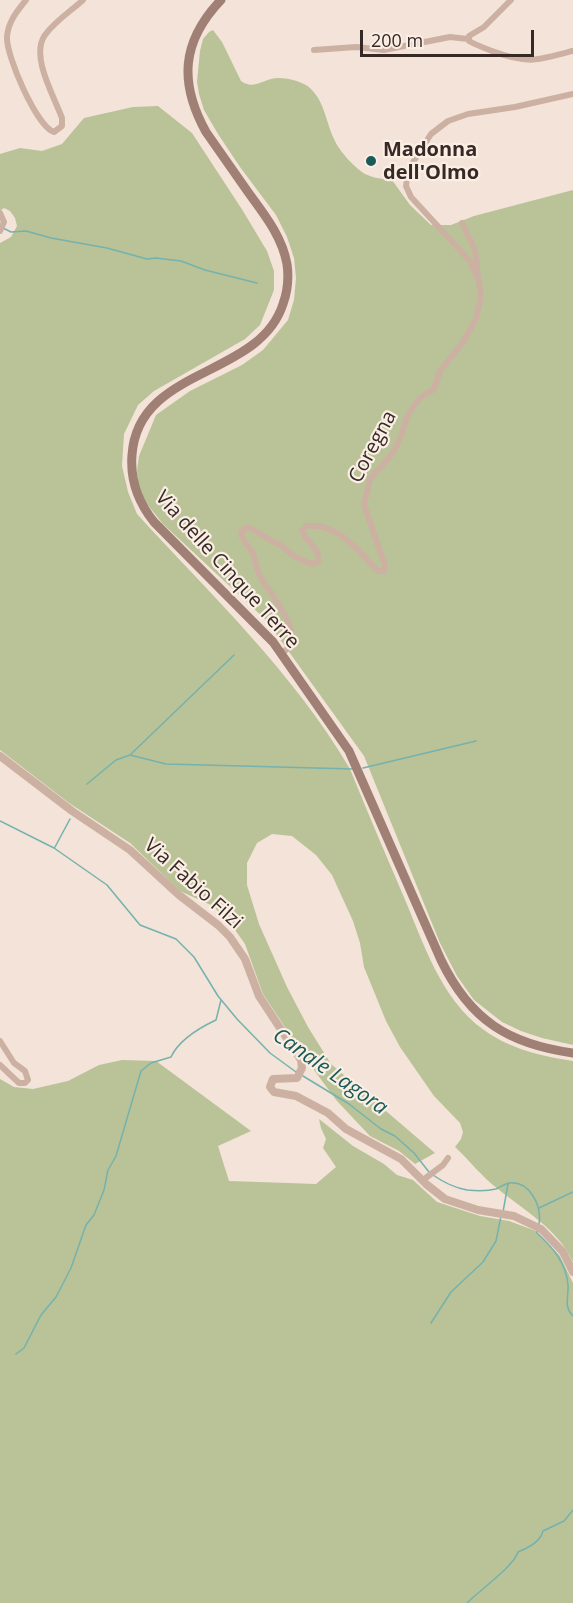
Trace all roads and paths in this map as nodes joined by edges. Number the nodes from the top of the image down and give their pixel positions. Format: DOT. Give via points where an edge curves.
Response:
graph roads {
  1 [pos="26,0"];
  2 [pos="83,0"];
  3 [pos="221,0"];
  4 [pos="511,0"];
  5 [pos="468,39"];
  6 [pos="314,50"];
  7 [pos="572,51"];
  8 [pos="573,94"];
  9 [pos="0,213"];
  10 [pos="462,223"];
  11 [pos="0,231"];
  12 [pos="479,281"];
  13 [pos="281,653"];
  14 [pos="0,756"];
  15 [pos="0,1041"];
  16 [pos="573,1053"];
  17 [pos="0,1065"];
  18 [pos="448,1158"];
  19 [pos="425,1178"];
  20 [pos="573,1272"];
  1 -- 2 [label="street" via="13,17 7,38 9,48 27,96 46,129 54,132 62,126 62,118 43,69 40,44 51,28"];
  3 -- 13 [label="main road, Via delle Cinque Terre" via="192,41 189,91 206,132 275,230 287,261 286,296 275,322 258,342 153,405 134,441 132,478 140,501 154,522 244,610"];
  4 -- 5 [label="street"];
  5 -- 6 [label="street" via="450,37 384,50"];
  5 -- 7 [label="street" via="524,61"];
  8 -- 12 [label="street" via="448,121 431,134 408,170 406,186 411,197 469,260"];
  9 -- 11 [label="street" via="4,222"];
  10 -- 12 [label="street" via="475,250"];
  12 -- 13 [label="street, Coregna" via="479,308 470,330 440,370 434,389 406,417 393,453 370,479 364,505 385,570 378,571 341,533 320,527 306,526 302,530 320,557 312,564 248,527 241,532 254,554 257,572 289,623 291,646"];
  13 -- 16 [label="main road, Via delle Cinque Terre" via="356,764 458,991 480,1015 515,1038"];
  14 -- 19 [label="street, Via Fabio Filzi" via="130,850 230,937 245,959 259,996 302,1064 297,1078 274,1079 270,1087 274,1092 296,1096 328,1113 346,1129 401,1159"];
  15 -- 17 [label="street" via="28,1080 19,1083"];
  18 -- 19 [label="street"];
  19 -- 20 [label="street, Via Fabio Filzi" via="449,1201 514,1216 541,1229 563,1252"];
}
